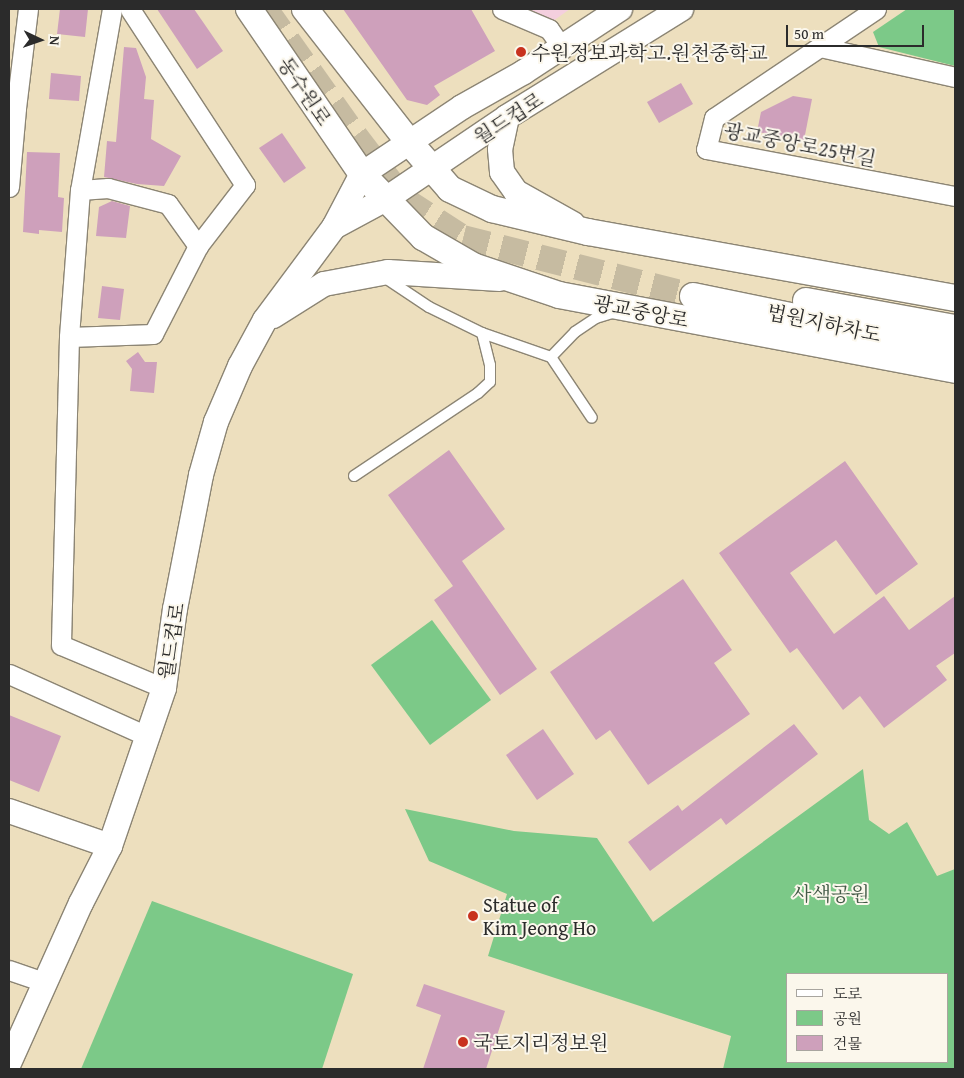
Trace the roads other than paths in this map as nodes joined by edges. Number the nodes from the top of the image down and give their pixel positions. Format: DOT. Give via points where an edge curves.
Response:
graph roads {
  1 [pos="28,9"];
  2 [pos="112,9"];
  3 [pos="130,9"];
  4 [pos="249,9"];
  5 [pos="305,9"];
  6 [pos="502,9"];
  7 [pos="620,9"];
  8 [pos="681,9"];
  9 [pos="876,9"];
  10 [pos="561,46"];
  11 [pos="820,47"];
  12 [pos="955,77"];
  13 [pos="12,108"];
  14 [pos="507,117"];
  15 [pos="409,142"];
  16 [pos="432,168"];
  17 [pos="362,174"];
  18 [pos="9,187"];
  19 [pos="80,190"];
  20 [pos="955,196"];
  21 [pos="386,199"];
  22 [pos="334,226"];
  23 [pos="588,232"];
  24 [pos="198,246"];
  25 [pos="377,274"];
  26 [pos="511,279"];
  27 [pos="955,298"];
  28 [pos="627,308"];
  29 [pos="265,320"];
  30 [pos="955,328"];
  31 [pos="482,333"];
  32 [pos="69,337"];
  33 [pos="955,350"];
  34 [pos="551,357"];
  35 [pos="955,370"];
  36 [pos="592,418"];
  37 [pos="354,476"];
  38 [pos="9,674"];
  39 [pos="164,688"];
  40 [pos="148,736"];
  41 [pos="9,812"];
  42 [pos="110,846"];
  43 [pos="9,970"];
  44 [pos="44,982"];
  45 [pos="9,1063"];
  1 -- 13 [label="street"];
  2 -- 19 [label="street"];
  3 -- 24 [label="street" via="244,185"];
  4 -- 17 [label="main road, 동수원로"];
  5 -- 15 [label="main road"];
  6 -- 10 [label="street" via="549,29"];
  7 -- 10 [label="street, 월드컵로"];
  8 -- 14 [label="street, 월드컵로"];
  9 -- 11 [label="street, 광교중앙로25번길"];
  10 -- 15 [label="street, 월드컵로"];
  11 -- 12 [label="street"];
  11 -- 20 [label="street, 광교중앙로25번길" via="714,118 706,149"];
  13 -- 18 [label="street"];
  14 -- 16 [label="street, 월드컵로"];
  14 -- 23 [label="street" via="500,149 502,172 516,192"];
  15 -- 16 [label="main road"];
  15 -- 17 [label="street, 월드컵로"];
  16 -- 21 [label="street, 월드컵로"];
  16 -- 23 [label="main road" via="450,189 492,209"];
  17 -- 21 [label="main road, 광교중앙로"];
  17 -- 22 [label="street, 월드컵로"];
  19 -- 24 [label="street" via="108,188 168,204"];
  19 -- 32 [label="street"];
  21 -- 22 [label="street, 월드컵로"];
  21 -- 26 [label="main road, 광교중앙로" via="423,237 473,266"];
  22 -- 29 [label="street, 월드컵로"];
  23 -- 27 [label="main road"];
  24 -- 32 [label="street" via="153,334"];
  25 -- 26 [label="street"];
  25 -- 29 [label="street" via="324,284"];
  25 -- 31 [label="lane" via="395,282 429,307"];
  26 -- 28 [label="main road, 광교중앙로" via="558,295"];
  28 -- 34 [label="lane" via="596,318 575,332"];
  28 -- 35 [label="main road, 광교중앙로"];
  29 -- 39 [label="street, 월드컵로" via="240,366 220,414 201,475 175,609"];
  30 -- 33 [label="main road, 법원지하차도" via="696,289"];
  31 -- 34 [label="lane"];
  31 -- 37 [label="lane" via="490,365 490,382"];
  32 -- 39 [label="street" via="61,645"];
  34 -- 36 [label="lane"];
  38 -- 40 [label="street"];
  39 -- 40 [label="street, 월드컵로"];
  40 -- 42 [label="street, 월드컵로"];
  41 -- 42 [label="street"];
  42 -- 44 [label="street, 월드컵로"];
  43 -- 44 [label="street"];
  44 -- 45 [label="street, 월드컵로"];
}
